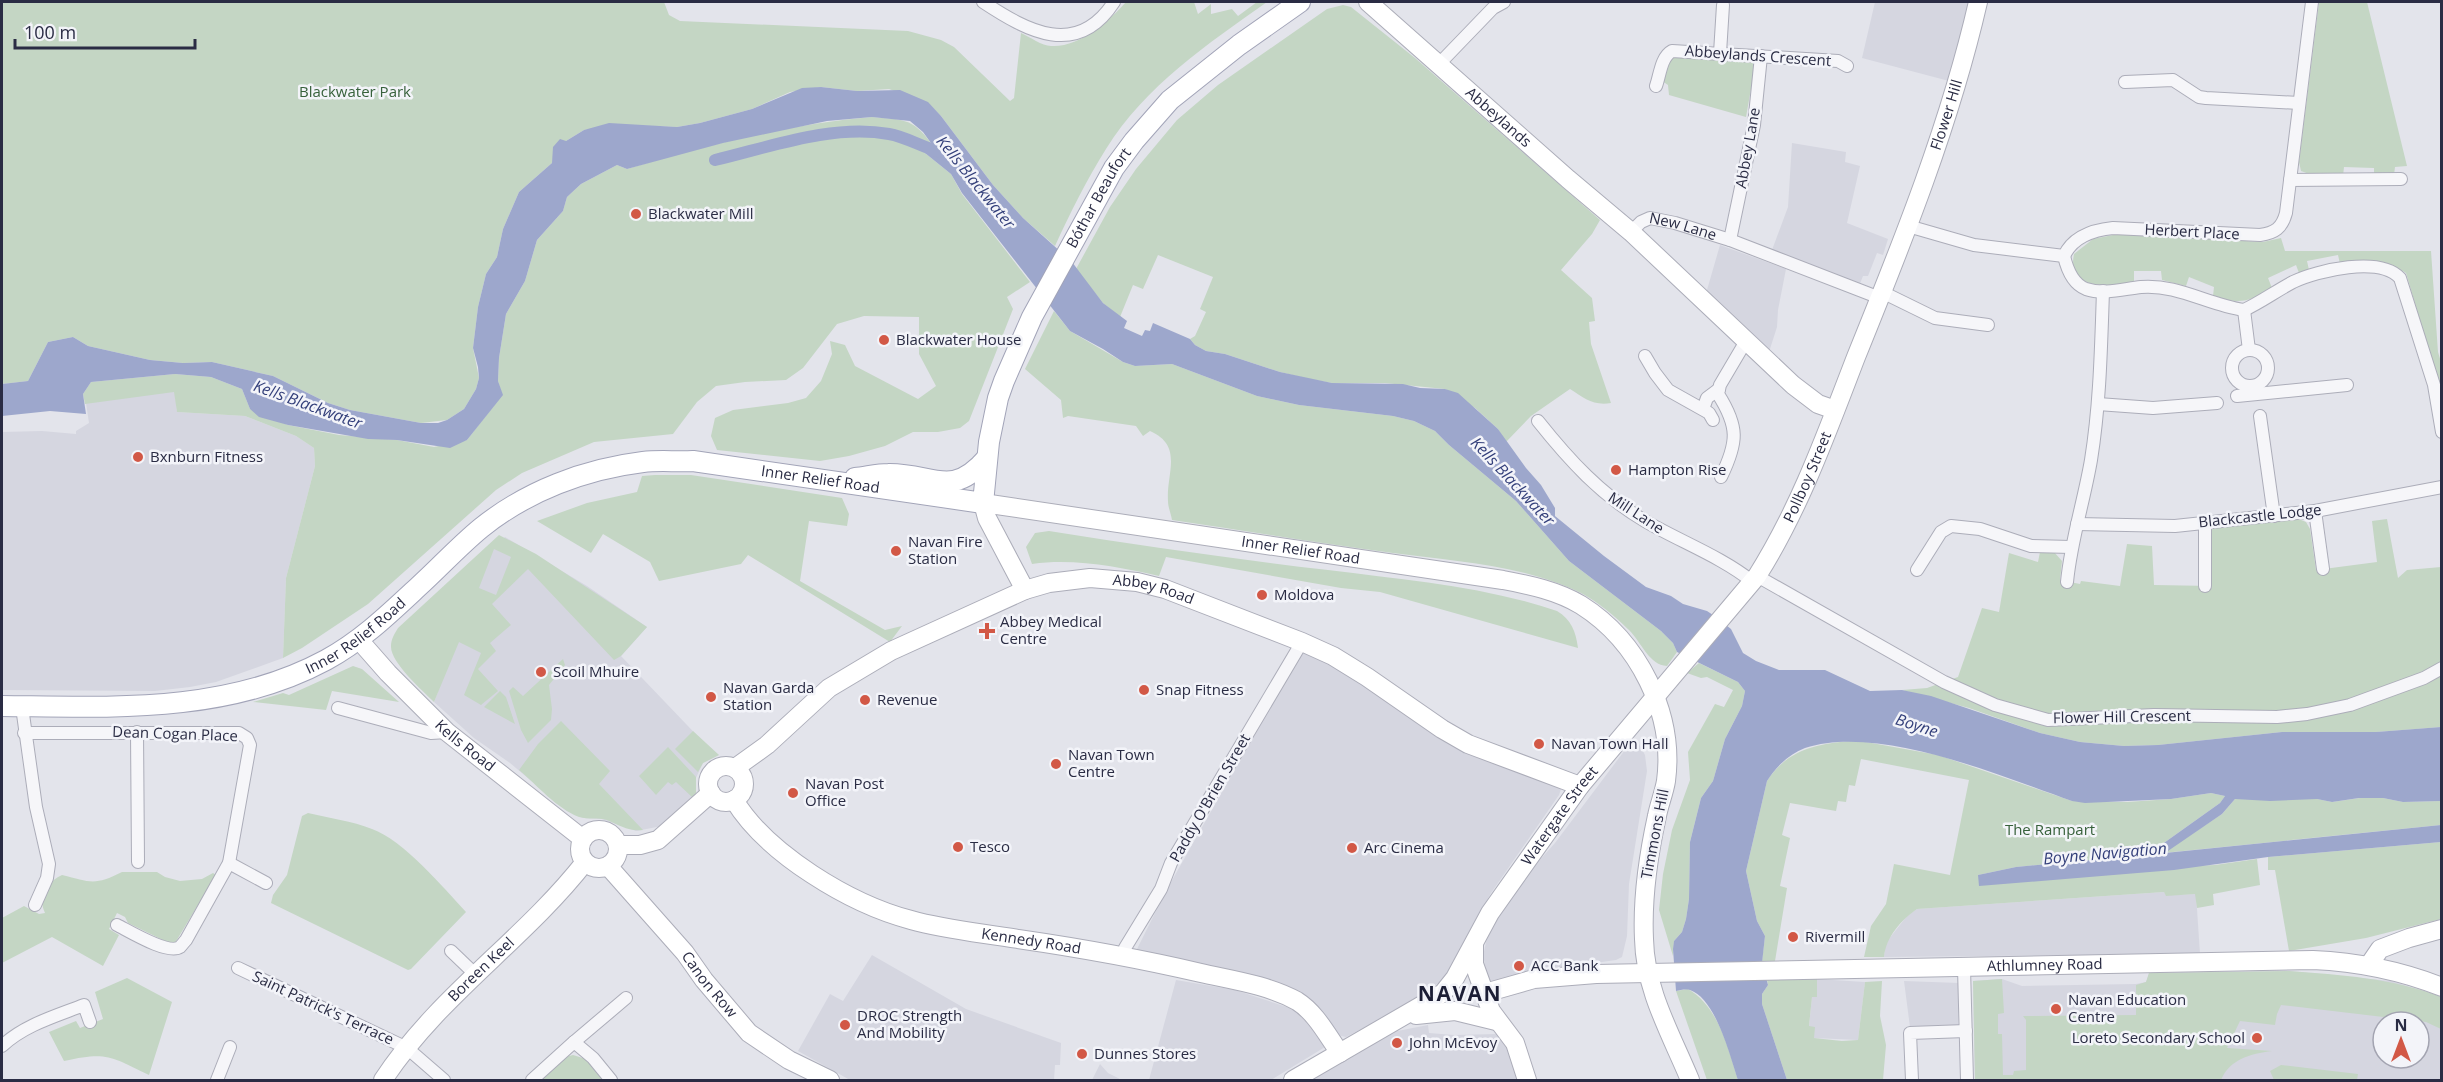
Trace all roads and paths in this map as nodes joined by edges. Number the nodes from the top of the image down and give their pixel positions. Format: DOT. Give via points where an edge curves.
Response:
graph roads {
  1 [pos="983,2"];
  2 [pos="1114,2"];
  3 [pos="1300,2"];
  4 [pos="1368,2"];
  5 [pos="1504,2"];
  6 [pos="1977,2"];
  7 [pos="2312,2"];
  8 [pos="1723,5"];
  9 [pos="1720,53"];
  10 [pos="1761,56"];
  11 [pos="1439,64"];
  12 [pos="1847,66"];
  13 [pos="2126,82"];
  14 [pos="1656,86"];
  15 [pos="2298,103"];
  16 [pos="2401,179"];
  17 [pos="2290,180"];
  18 [pos="1908,226"];
  19 [pos="1631,232"];
  20 [pos="1730,240"];
  21 [pos="2064,256"];
  22 [pos="2103,291"];
  23 [pos="1881,295"];
  24 [pos="2244,310"];
  25 [pos="1988,325"];
  26 [pos="1746,340"];
  27 [pos="2249,350"];
  28 [pos="1646,356"];
  29 [pos="2347,385"];
  30 [pos="1793,386"];
  31 [pos="1719,389"];
  32 [pos="2253,390"];
  33 [pos="2237,396"];
  34 [pos="2217,403"];
  35 [pos="2098,404"];
  36 [pos="1703,409"];
  37 [pos="1835,410"];
  38 [pos="2260,416"];
  39 [pos="1713,420"];
  40 [pos="1538,421"];
  41 [pos="2442,432"];
  42 [pos="987,458"];
  43 [pos="1814,461"];
  44 [pos="1721,477"];
  45 [pos="829,482"];
  46 [pos="2441,488"];
  47 [pos="2442,493"];
  48 [pos="983,503"];
  49 [pos="2315,511"];
  50 [pos="2274,516"];
  51 [pos="2205,523"];
  52 [pos="2077,524"];
  53 [pos="2071,548"];
  54 [pos="2323,569"];
  55 [pos="1917,570"];
  56 [pos="1755,579"];
  57 [pos="2067,582"];
  58 [pos="2205,586"];
  59 [pos="1025,590"];
  60 [pos="359,640"];
  61 [pos="1302,642"];
  62 [pos="2442,668"];
  63 [pos="1654,697"];
  64 [pos="2,706"];
  65 [pos="22,706"];
  66 [pos="338,708"];
  67 [pos="137,732"];
  68 [pos="447,732"];
  69 [pos="24,733"];
  70 [pos="735,768"];
  71 [pos="1580,786"];
  72 [pos="711,793"];
  73 [pos="734,800"];
  74 [pos="583,839"];
  75 [pos="618,845"];
  76 [pos="138,862"];
  77 [pos="585,862"];
  78 [pos="229,863"];
  79 [pos="608,866"];
  80 [pos="266,883"];
  81 [pos="35,905"];
  82 [pos="117,925"];
  83 [pos="2442,929"];
  84 [pos="1474,944"];
  85 [pos="451,951"];
  86 [pos="1123,956"];
  87 [pos="2369,965"];
  88 [pos="238,968"];
  89 [pos="1964,968"];
  90 [pos="1646,972"];
  91 [pos="476,975"];
  92 [pos="2442,987"];
  93 [pos="1485,993"];
  94 [pos="626,998"];
  95 [pos="1406,1017"];
  96 [pos="1496,1021"];
  97 [pos="90,1022"];
  98 [pos="1966,1031"];
  99 [pos="574,1042"];
  100 [pos="2,1046"];
  101 [pos="230,1047"];
  102 [pos="407,1048"];
  103 [pos="1340,1053"];
  104 [pos="217,1080"];
  105 [pos="383,1080"];
  106 [pos="444,1080"];
  107 [pos="532,1080"];
  108 [pos="611,1080"];
  109 [pos="830,1080"];
  110 [pos="1293,1080"];
  111 [pos="1527,1080"];
  112 [pos="1690,1080"];
  113 [pos="1912,1080"];
  114 [pos="1968,1080"];
  1 -- 2 [label="street" via="1018,23 1058,37 1094,24"];
  3 -- 42 [label="main road, Bóthar Beaufort" via="1170,100 1114,168 1018,345 998,398"];
  4 -- 11 [label="main road, Abbeylands"];
  5 -- 11 [label="street" via="1493,8"];
  6 -- 18 [label="main road, Flower Hill" via="1938,143"];
  7 -- 15 [label="street, Herbert Place"];
  8 -- 9 [label="street"];
  9 -- 10 [label="street, Abbeylands Crescent"];
  9 -- 14 [label="street, Abbeylands Crescent" via="1667,53"];
  10 -- 12 [label="street, Abbeylands Crescent" via="1838,61"];
  10 -- 20 [label="street, Abbey Lane" via="1754,125"];
  11 -- 19 [label="main road, Abbeylands"];
  13 -- 15 [label="street" via="2173,80 2199,97"];
  15 -- 17 [label="street, Herbert Place"];
  16 -- 17 [label="street"];
  17 -- 21 [label="street, Herbert Place" via="2284,222 2270,234 2097,229 2076,240"];
  18 -- 21 [label="street" via="1974,245"];
  18 -- 23 [label="main road, Pollboy Street"];
  19 -- 20 [label="street, New Lane" via="1650,218"];
  19 -- 26 [label="main road, New Lane"];
  20 -- 23 [label="street, New Lane"];
  21 -- 22 [label="street" via="2077,283"];
  22 -- 24 [label="street" via="2164,288"];
  22 -- 35 [label="street"];
  23 -- 25 [label="street, New Lane" via="1935,318"];
  23 -- 37 [label="main road, Pollboy Street"];
  24 -- 27 [label="street"];
  24 -- 41 [label="street" via="2295,281 2319,273 2370,266 2395,273 2434,385"];
  26 -- 30 [label="main road, New Lane"];
  26 -- 31 [label="street"];
  27 -- 32 [label="street" via="2261,354 2268,366 2267,376"];
  27 -- 32 [label="street" via="2237,356 2232,370 2238,382"];
  28 -- 36 [label="street" via="1668,390"];
  29 -- 32 [label="street"];
  30 -- 37 [label="main road, New Lane" via="1818,404"];
  30 -- 43 [label="main road, New Lane" via="1818,426"];
  31 -- 36 [label="street" via="1707,398"];
  31 -- 44 [label="street" via="1735,435 1732,455"];
  32 -- 33 [label="street"];
  34 -- 35 [label="street" via="2153,408"];
  35 -- 52 [label="street" via="2091,462"];
  36 -- 39 [label="street"];
  37 -- 43 [label="main road, Pollboy Street"];
  38 -- 50 [label="street"];
  40 -- 56 [label="street, Mill Lane" via="1566,457 1615,501"];
  42 -- 45 [label="main road" via="970,474 952,483 889,474"];
  42 -- 48 [label="main road, Bóthar Beaufort"];
  43 -- 56 [label="main road, Pollboy Street" via="1778,542"];
  45 -- 48 [label="main road, Inner Relief Road"];
  45 -- 60 [label="main road, Inner Relief Road" via="693,462 645,462 597,470 508,508"];
  46 -- 47 [label="street"];
  46 -- 49 [label="street, Blackcastle Lodge"];
  48 -- 59 [label="main road"];
  48 -- 63 [label="main road, Inner Relief Road" via="1534,586 1580,604 1614,631 1637,660"];
  49 -- 50 [label="street, Blackcastle Lodge"];
  49 -- 54 [label="street"];
  50 -- 51 [label="street, Blackcastle Lodge"];
  51 -- 52 [label="street, Blackcastle Lodge"];
  51 -- 58 [label="street"];
  52 -- 53 [label="street"];
  53 -- 55 [label="street" via="2031,546 1980,529 1951,526 1941,532"];
  53 -- 57 [label="street"];
  56 -- 62 [label="street, Flower Hill Crescent" via="1944,682 1995,705 2048,720 2307,714 2350,705"];
  56 -- 63 [label="main road, Pollboy Street"];
  59 -- 61 [label="main road, Abbey Road" via="1078,579 1137,582"];
  59 -- 70 [label="main road, Abbey Road" via="891,651 829,688 767,746"];
  60 -- 65 [label="main road, Inner Relief Road" via="325,661 269,685 221,697 136,707"];
  60 -- 68 [label="main road, Kells Road"];
  61 -- 71 [label="main road, Abbey Road" via="1333,656 1468,744"];
  61 -- 86 [label="street, Paddy O'Brien Street" via="1171,863 1161,889"];
  63 -- 71 [label="main road, Watergate Street"];
  63 -- 90 [label="main road, Timmons Hill" via="1666,752 1665,781 1647,870"];
  64 -- 65 [label="main road, Inner Relief Road"];
  65 -- 69 [label="street"];
  66 -- 68 [label="street" via="431,733"];
  67 -- 69 [label="street, Dean Cogan Place"];
  67 -- 76 [label="street"];
  67 -- 78 [label="street, Dean Cogan Place" via="239,733 247,738 250,745"];
  68 -- 74 [label="main road, Kells Road"];
  69 -- 81 [label="street" via="49,864"];
  70 -- 72 [label="main road" via="724,766 713,771 708,782"];
  70 -- 73 [label="main road" via="743,776 744,787"];
  71 -- 84 [label="main road, Watergate Street" via="1490,913"];
  72 -- 73 [label="main road" via="719,800"];
  72 -- 75 [label="main road" via="658,840"];
  73 -- 86 [label="main road, Kennedy Road" via="760,833 781,851 836,887 891,914 956,929"];
  74 -- 75 [label="main road" via="599,830 611,834"];
  74 -- 77 [label="main road" via="580,851"];
  75 -- 79 [label="main road" via="616,857"];
  77 -- 79 [label="main road" via="596,868"];
  77 -- 91 [label="main road, Boreen Keel"];
  78 -- 80 [label="street"];
  78 -- 82 [label="street, Dean Cogan Place" via="179,948 161,947"];
  79 -- 109 [label="main road, Canon Row" via="749,1033 789,1060"];
  83 -- 87 [label="main road" via="2380,949"];
  84 -- 93 [label="main road" via="1474,964"];
  84 -- 95 [label="main road, Watergate Street" via="1443,993"];
  85 -- 91 [label="street"];
  86 -- 103 [label="main road, Kennedy Road" via="1248,984 1296,1001 1318,1020"];
  87 -- 89 [label="main road, Athlumney Road" via="2313,960"];
  87 -- 92 [label="main road, Athlumney Road" via="2413,975"];
  88 -- 102 [label="street, Saint Patrick's Terrace"];
  89 -- 90 [label="main road, Athlumney Road"];
  89 -- 98 [label="street"];
  90 -- 93 [label="main road" via="1534,979"];
  90 -- 112 [label="main road, Timmons Hill"];
  91 -- 102 [label="main road, Boreen Keel"];
  93 -- 96 [label="main road"];
  94 -- 99 [label="street"];
  95 -- 96 [label="main road" via="1455,1011"];
  95 -- 103 [label="main road, Watergate Street"];
  96 -- 111 [label="main road" via="1515,1043"];
  97 -- 100 [label="street" via="84,1005 33,1025"];
  98 -- 113 [label="street" via="1910,1033"];
  98 -- 114 [label="street"];
  99 -- 107 [label="street"];
  99 -- 108 [label="street"];
  101 -- 104 [label="street"];
  102 -- 105 [label="main road, Boreen Keel"];
  102 -- 106 [label="street, Saint Patrick's Terrace"];
  103 -- 110 [label="main road, Watergate Street"];
}
